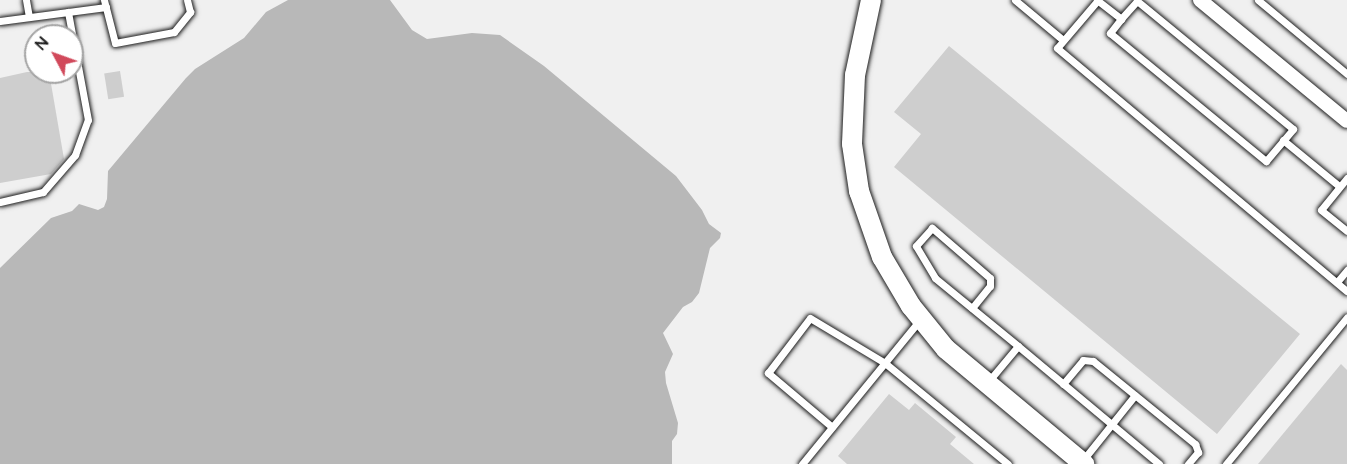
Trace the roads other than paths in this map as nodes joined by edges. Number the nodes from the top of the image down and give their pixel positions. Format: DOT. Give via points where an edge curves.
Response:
graph roads {
  1 [pos="26,0"];
  2 [pos="187,0"];
  3 [pos="871,0"];
  4 [pos="1015,0"];
  5 [pos="1097,0"];
  6 [pos="1200,0"];
  7 [pos="1258,0"];
  8 [pos="105,3"];
  9 [pos="68,12"];
  10 [pos="29,17"];
  11 [pos="1121,19"];
  12 [pos="0,21"];
  13 [pos="1064,40"];
  14 [pos="1347,74"];
  15 [pos="1347,121"];
  16 [pos="1283,140"];
  17 [pos="1347,177"];
  18 [pos="1339,186"];
  19 [pos="0,202"];
  20 [pos="1347,231"];
  21 [pos="1347,270"];
  22 [pos="1337,282"];
  23 [pos="1347,291"];
  24 [pos="972,308"];
  25 [pos="1347,317"];
  26 [pos="921,320"];
  27 [pos="1018,346"];
  28 [pos="885,363"];
  29 [pos="987,384"];
  30 [pos="1063,384"];
  31 [pos="1135,395"];
  32 [pos="1112,425"];
  33 [pos="832,427"];
  34 [pos="1082,463"];
  35 [pos="802,464"];
  36 [pos="1008,464"];
  37 [pos="1159,464"];
  38 [pos="1188,464"];
  39 [pos="1226,464"];
  1 -- 10 [label="lane"];
  2 -- 8 [label="lane" via="190,12 174,32 115,43"];
  3 -- 26 [label="main road" via="853,98 855,168 866,216 882,257"];
  4 -- 13 [label="lane"];
  5 -- 11 [label="lane"];
  5 -- 13 [label="lane"];
  6 -- 15 [label="street"];
  7 -- 14 [label="lane"];
  8 -- 9 [label="lane"];
  9 -- 10 [label="lane"];
  9 -- 19 [label="lane" via="88,120 75,155 43,192"];
  10 -- 12 [label="lane"];
  11 -- 16 [label="lane" via="1137,1 1293,129"];
  11 -- 16 [label="lane" via="1110,33 1266,161"];
  13 -- 22 [label="lane" via="1057,48"];
  16 -- 18 [label="lane"];
  17 -- 18 [label="lane"];
  18 -- 20 [label="lane" via="1321,210"];
  21 -- 22 [label="lane"];
  22 -- 23 [label="lane"];
  24 -- 24 [label="lane" via="935,278 916,246 932,228 990,278 990,286"];
  24 -- 27 [label="lane"];
  25 -- 39 [label="lane"];
  26 -- 28 [label="lane"];
  26 -- 29 [label="main road" via="946,349"];
  27 -- 29 [label="lane"];
  27 -- 30 [label="lane"];
  28 -- 33 [label="lane"];
  28 -- 33 [label="lane" via="810,318 768,373"];
  28 -- 36 [label="lane"];
  29 -- 34 [label="main road"];
  30 -- 31 [label="lane" via="1083,360 1093,361"];
  30 -- 32 [label="lane"];
  31 -- 32 [label="lane"];
  31 -- 38 [label="lane" via="1195,444 1198,452"];
  32 -- 34 [label="lane"];
  32 -- 37 [label="lane"];
  33 -- 35 [label="lane"];
}
